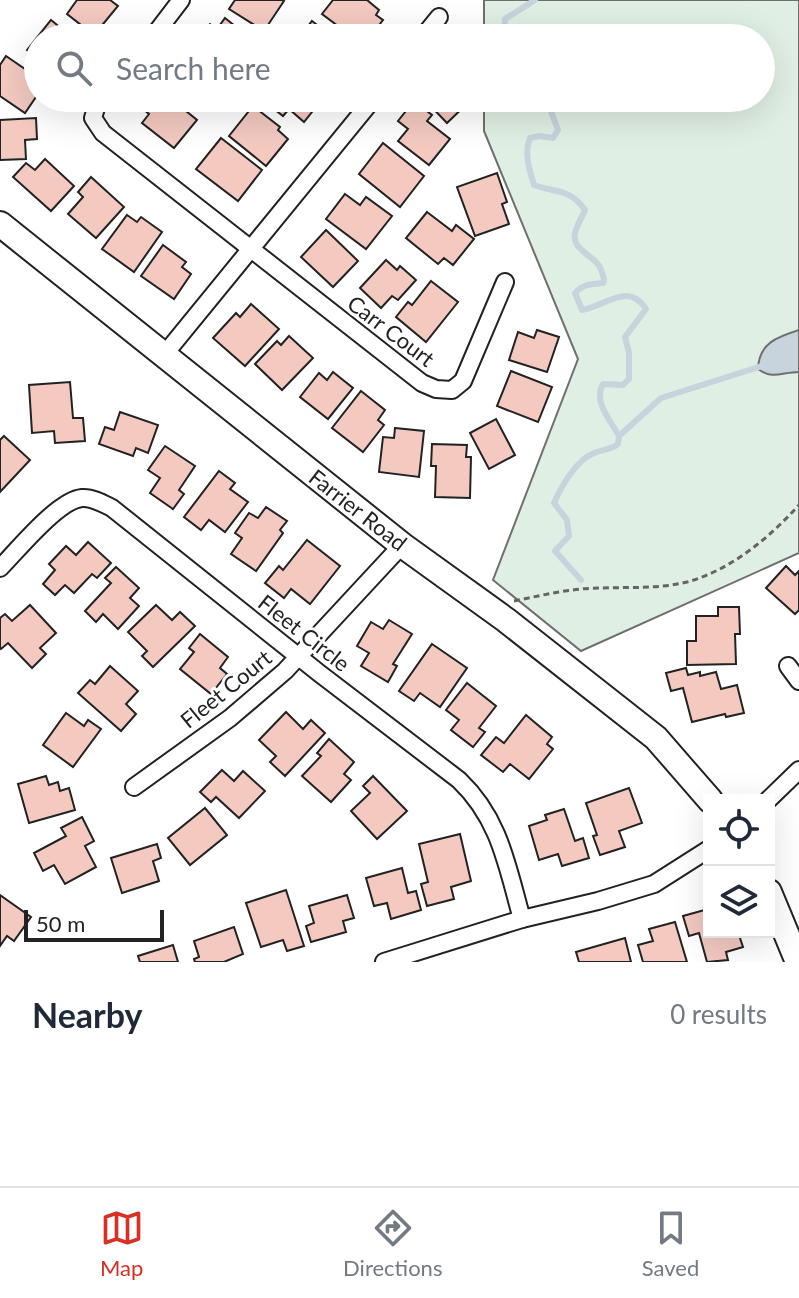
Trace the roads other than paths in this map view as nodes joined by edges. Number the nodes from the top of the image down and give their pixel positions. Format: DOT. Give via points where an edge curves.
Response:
graph roads {
  1 [pos="181,0"];
  2 [pos="439,17"];
  3 [pos="163,24"];
  4 [pos="433,24"];
  5 [pos="95,112"];
  6 [pos="363,112"];
  7 [pos="0,224"];
  8 [pos="251,250"];
  9 [pos="505,282"];
  10 [pos="164,355"];
  11 [pos="402,545"];
  12 [pos="0,568"];
  13 [pos="300,658"];
  14 [pos="788,666"];
  15 [pos="799,681"];
  16 [pos="799,770"];
  17 [pos="134,787"];
  18 [pos="705,794"];
  19 [pos="774,794"];
  20 [pos="703,853"];
  21 [pos="775,906"];
  22 [pos="522,919"];
  23 [pos="384,962"];
  24 [pos="798,962"];
  1 -- 3 [label="street"];
  2 -- 4 [label="street"];
  5 -- 8 [label="street" via="103,133"];
  6 -- 8 [label="street"];
  7 -- 10 [label="street, Farrier Road"];
  8 -- 9 [label="street, Carr Court" via="377,351 436,389 452,390 463,381"];
  8 -- 10 [label="street"];
  10 -- 11 [label="street, Farrier Road"];
  11 -- 13 [label="street, Fleet Court"];
  11 -- 18 [label="street, Farrier Road" via="656,738"];
  12 -- 13 [label="street, Fleet Circle" via="63,507 81,498 100,502"];
  13 -- 17 [label="street, Fleet Court" via="230,718"];
  13 -- 22 [label="street, Fleet Circle" via="477,797 500,840"];
  14 -- 15 [label="street"];
  16 -- 19 [label="street"];
  20 -- 22 [label="street" via="654,884"];
  21 -- 24 [label="street"];
  22 -- 23 [label="street"];
}
